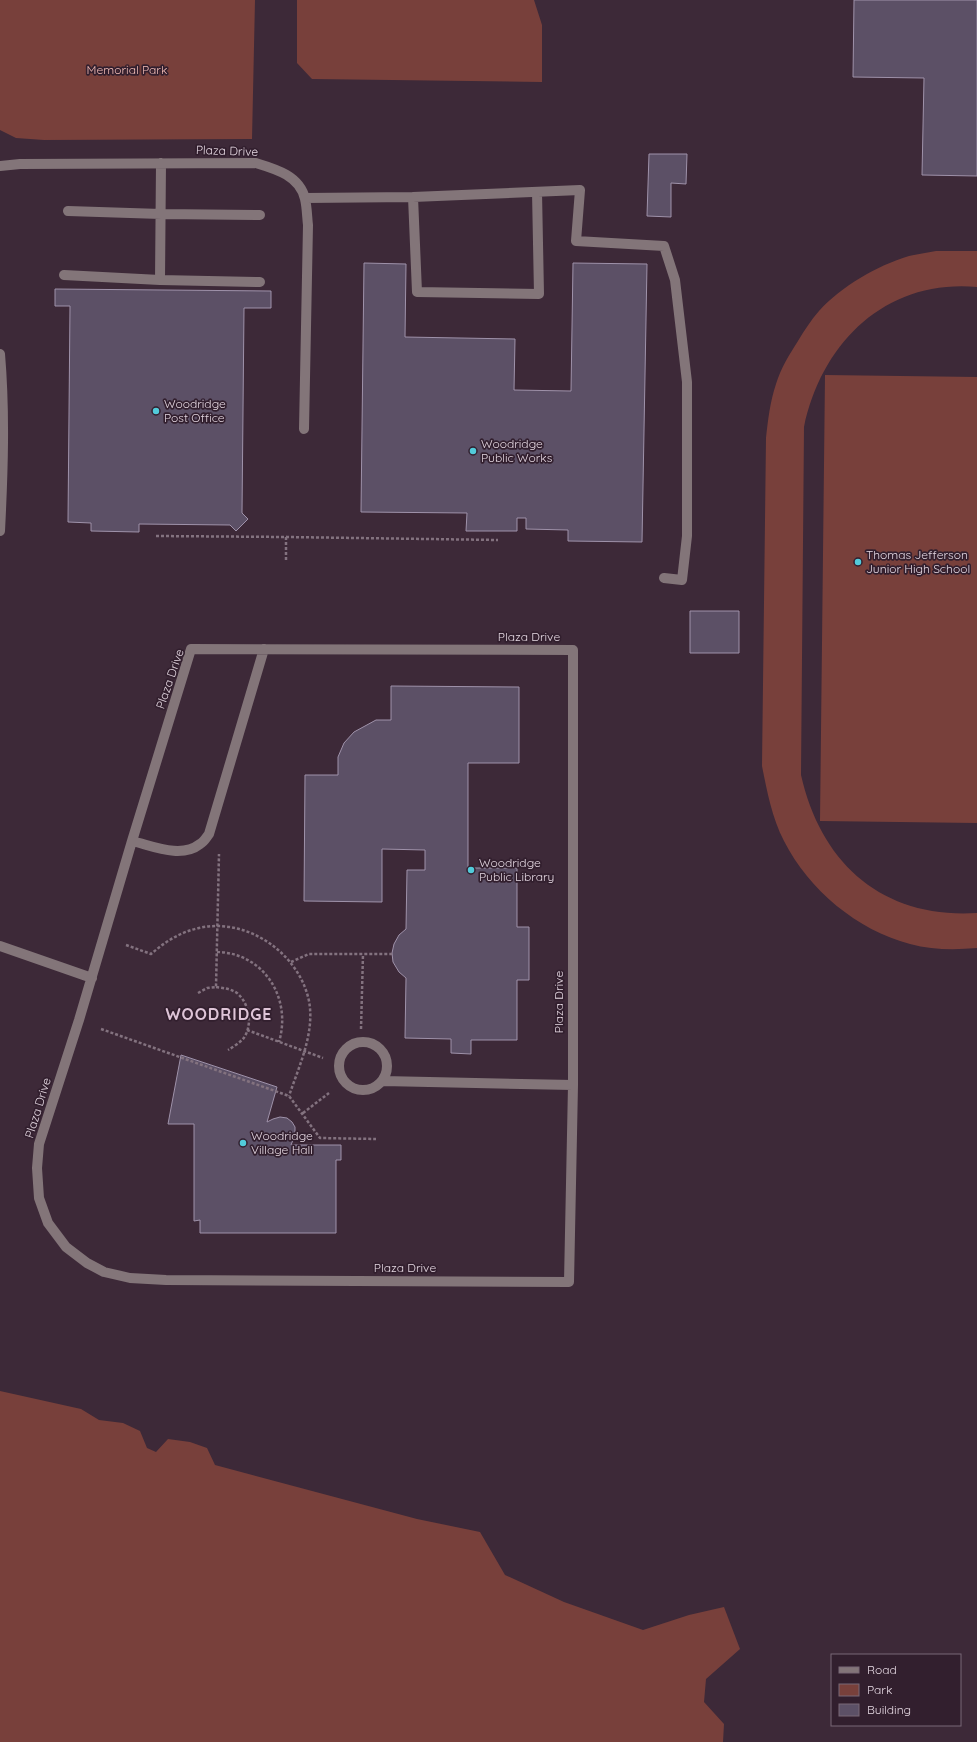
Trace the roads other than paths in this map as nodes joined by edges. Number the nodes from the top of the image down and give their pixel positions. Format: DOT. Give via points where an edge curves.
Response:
graph roads {
  1 [pos="161,164"];
  2 [pos="0,166"];
  3 [pos="537,192"];
  4 [pos="413,197"];
  5 [pos="305,198"];
  6 [pos="68,211"];
  7 [pos="161,214"];
  8 [pos="260,215"];
  9 [pos="64,275"];
  10 [pos="160,280"];
  11 [pos="260,282"];
  12 [pos="0,354"];
  13 [pos="304,429"];
  14 [pos="0,531"];
  15 [pos="664,578"];
  16 [pos="264,649"];
  17 [pos="132,840"];
  18 [pos="0,946"];
  19 [pos="92,978"];
  20 [pos="382,1081"];
  21 [pos="573,1085"];
  1 -- 2 [label="street, Plaza Drive"];
  1 -- 5 [label="street, Plaza Drive" via="256,163 279,170 295,181"];
  1 -- 7 [label="street"];
  3 -- 4 [label="street"];
  3 -- 4 [label="street" via="539,294 417,292"];
  3 -- 15 [label="street" via="580,190 576,241 664,246 676,280 687,382 687,536 682,580"];
  4 -- 5 [label="street"];
  5 -- 13 [label="street, Plaza Drive" via="308,225"];
  6 -- 7 [label="street"];
  7 -- 8 [label="street"];
  7 -- 10 [label="street"];
  9 -- 10 [label="street"];
  10 -- 11 [label="street"];
  12 -- 14 [label="street" via="3,483"];
  16 -- 17 [label="street, Plaza Drive" via="192,649"];
  16 -- 17 [label="street" via="209,834 201,844 179,851"];
  16 -- 21 [label="street, Plaza Drive" via="573,650"];
  17 -- 19 [label="street, Plaza Drive"];
  18 -- 19 [label="street"];
  19 -- 21 [label="street, Plaza Drive" via="39,1144 39,1198 48,1223 66,1247 104,1272 130,1278 569,1282"];
  20 -- 20 [label="street" via="387,1066 386,1058 378,1048 367,1042 359,1042 351,1045 340,1057 339,1073 348,1086 363,1091 377,1086"];
  20 -- 21 [label="street"];
}
